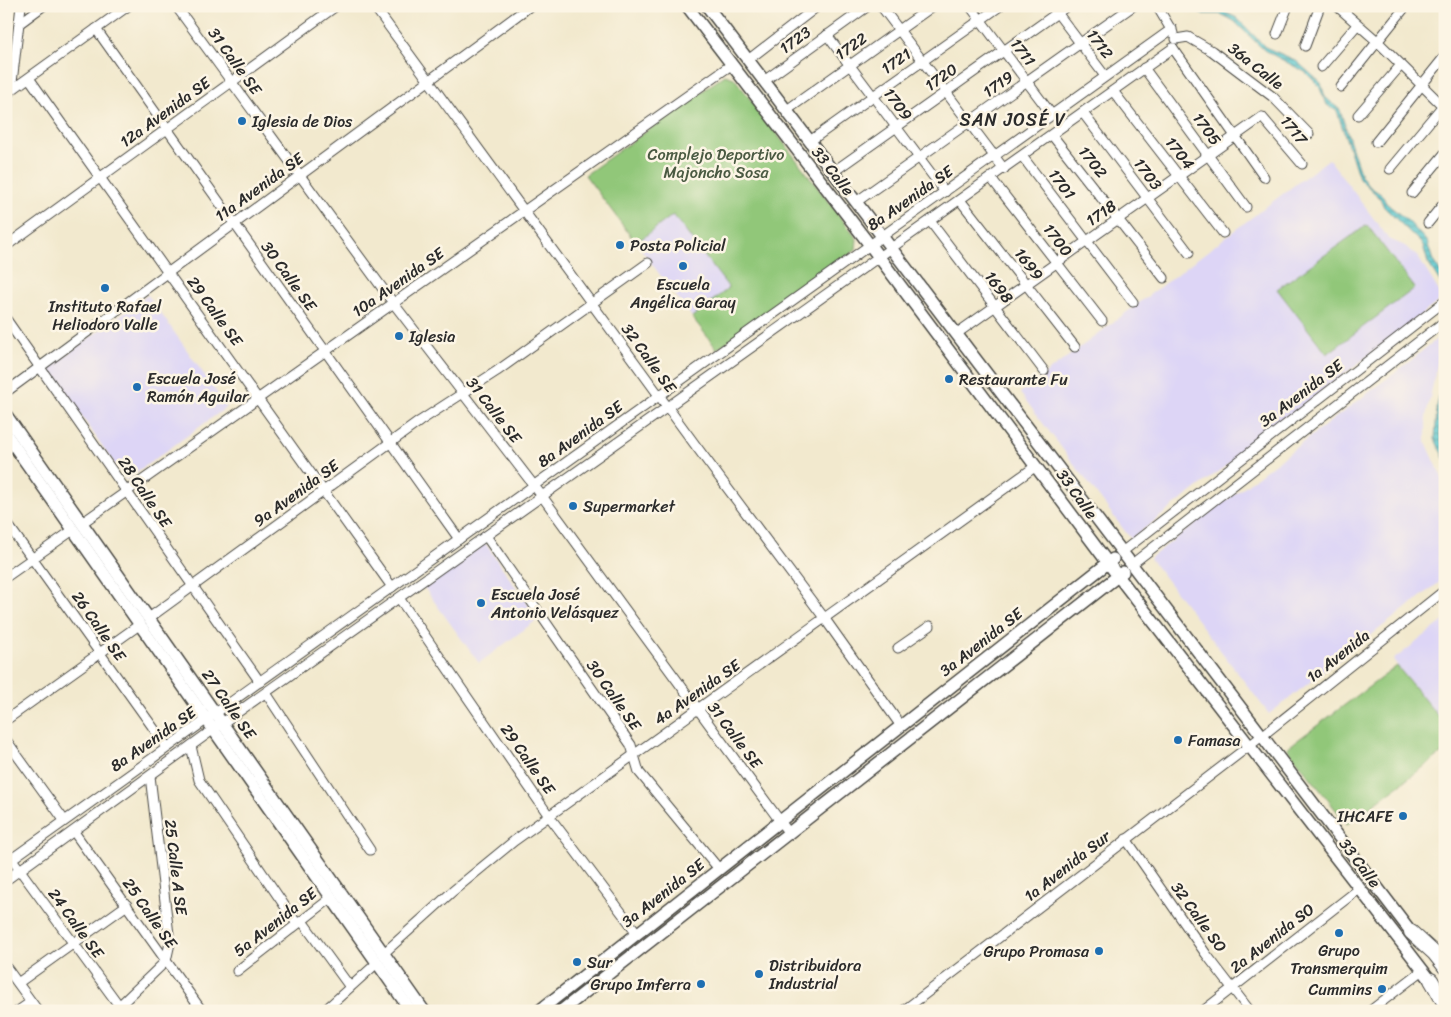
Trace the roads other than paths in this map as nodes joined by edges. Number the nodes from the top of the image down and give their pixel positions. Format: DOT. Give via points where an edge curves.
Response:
graph roads {
  1 [pos="22,6"];
  2 [pos="42,6"];
  3 [pos="128,6"];
  4 [pos="176,6"];
  5 [pos="336,6"];
  6 [pos="374,6"];
  7 [pos="530,6"];
  8 [pos="687,6"];
  9 [pos="707,6"];
  10 [pos="818,6"];
  11 [pos="868,6"];
  12 [pos="880,6"];
  13 [pos="932,6"];
  14 [pos="970,6"];
  15 [pos="1000,6"];
  16 [pos="1067,6"];
  17 [pos="1132,6"];
  18 [pos="1157,6"];
  19 [pos="1288,6"];
  20 [pos="1320,6"];
  21 [pos="1337,6"];
  22 [pos="1406,6"];
  23 [pos="1055,10"];
  24 [pos="981,20"];
  25 [pos="20,23"];
  26 [pos="1357,25"];
  27 [pos="96,29"];
  28 [pos="1172,29"];
  29 [pos="899,30"];
  30 [pos="1277,34"];
  31 [pos="826,35"];
  32 [pos="1378,42"];
  33 [pos="1080,43"];
  34 [pos="1174,43"];
  35 [pos="1305,46"];
  36 [pos="1004,51"];
  37 [pos="1445,56"];
  38 [pos="748,60"];
  39 [pos="922,61"];
  40 [pos="1401,64"];
  41 [pos="731,65"];
  42 [pos="849,65"];
  43 [pos="1321,67"];
  44 [pos="1144,68"];
  45 [pos="1105,76"];
  46 [pos="29,78"];
  47 [pos="429,81"];
  48 [pos="764,81"];
  49 [pos="232,82"];
  50 [pos="1027,82"];
  51 [pos="1422,86"];
  52 [pos="1341,88"];
  53 [pos="1113,91"];
  54 [pos="8,92"];
  55 [pos="946,92"];
  56 [pos="873,96"];
  57 [pos="1444,105"];
  58 [pos="786,110"];
  59 [pos="1083,113"];
  60 [pos="1052,115"];
  61 [pos="1358,115"];
  62 [pos="1262,117"];
  63 [pos="969,122"];
  64 [pos="896,127"];
  65 [pos="167,129"];
  66 [pos="1309,134"];
  67 [pos="1052,135"];
  68 [pos="1235,136"];
  69 [pos="810,141"];
  70 [pos="1376,142"];
  71 [pos="1445,153"];
  72 [pos="994,155"];
  73 [pos="1208,155"];
  74 [pos="1022,156"];
  75 [pos="919,158"];
  76 [pos="1302,164"];
  77 [pos="1004,169"];
  78 [pos="1390,169"];
  79 [pos="833,172"];
  80 [pos="300,176"];
  81 [pos="1179,176"];
  82 [pos="101,177"];
  83 [pos="1264,177"];
  84 [pos="991,178"];
  85 [pos="945,192"];
  86 [pos="1412,193"];
  87 [pos="1148,198"];
  88 [pos="960,200"];
  89 [pos="856,202"];
  90 [pos="1445,202"];
  91 [pos="1246,207"];
  92 [pos="524,212"];
  93 [pos="1118,219"];
  94 [pos="930,222"];
  95 [pos="1428,223"];
  96 [pos="233,225"];
  97 [pos="1223,233"];
  98 [pos="882,236"];
  99 [pos="1086,242"];
  100 [pos="869,245"];
  101 [pos="6,246"];
  102 [pos="891,248"];
  103 [pos="1189,253"];
  104 [pos="878,257"];
  105 [pos="648,262"];
  106 [pos="1057,263"];
  107 [pos="168,273"];
  108 [pos="1164,278"];
  109 [pos="1026,284"];
  110 [pos="1445,301"];
  111 [pos="1133,302"];
  112 [pos="591,303"];
  113 [pos="394,304"];
  114 [pos="995,306"];
  115 [pos="6,319"];
  116 [pos="1102,321"];
  117 [pos="1445,321"];
  118 [pos="956,334"];
  119 [pos="1075,347"];
  120 [pos="325,352"];
  121 [pos="40,367"];
  122 [pos="1044,371"];
  123 [pos="6,392"];
  124 [pos="462,393"];
  125 [pos="659,396"];
  126 [pos="259,399"];
  127 [pos="667,407"];
  128 [pos="6,415"];
  129 [pos="6,434"];
  130 [pos="389,444"];
  131 [pos="1036,466"];
  132 [pos="534,485"];
  133 [pos="324,491"];
  134 [pos="127,492"];
  135 [pos="542,496"];
  136 [pos="6,522"];
  137 [pos="78,527"];
  138 [pos="486,536"];
  139 [pos="459,540"];
  140 [pos="1122,552"];
  141 [pos="33,558"];
  142 [pos="1108,563"];
  143 [pos="1132,564"];
  144 [pos="1118,576"];
  145 [pos="6,577"];
  146 [pos="192,586"];
  147 [pos="392,587"];
  148 [pos="1445,590"];
  149 [pos="399,598"];
  150 [pos="149,618"];
  151 [pos="825,619"];
  152 [pos="139,625"];
  153 [pos="930,626"];
  154 [pos="898,648"];
  155 [pos="100,653"];
  156 [pos="260,682"];
  157 [pos="266,692"];
  158 [pos="697,710"];
  159 [pos="219,718"];
  160 [pos="6,720"];
  161 [pos="209,725"];
  162 [pos="901,726"];
  163 [pos="1262,736"];
  164 [pos="6,740"];
  165 [pos="1249,745"];
  166 [pos="191,746"];
  167 [pos="166,747"];
  168 [pos="633,754"];
  169 [pos="150,776"];
  170 [pos="549,816"];
  171 [pos="64,820"];
  172 [pos="780,821"];
  173 [pos="74,832"];
  174 [pos="788,832"];
  175 [pos="1126,839"];
  176 [pos="370,850"];
  177 [pos="6,851"];
  178 [pos="9,861"];
  179 [pos="718,869"];
  180 [pos="20,870"];
  181 [pos="6,880"];
  182 [pos="1359,889"];
  183 [pos="331,898"];
  184 [pos="127,905"];
  185 [pos="300,922"];
  186 [pos="1411,932"];
  187 [pos="637,933"];
  188 [pos="73,945"];
  189 [pos="384,953"];
  190 [pos="166,961"];
  191 [pos="378,963"];
  192 [pos="6,967"];
  193 [pos="1445,967"];
  194 [pos="237,971"];
  195 [pos="1427,975"];
  196 [pos="1445,977"];
  197 [pos="18,983"];
  198 [pos="350,987"];
  199 [pos="1232,988"];
  200 [pos="1445,998"];
  201 [pos="31,1002"];
  202 [pos="1445,1004"];
  203 [pos="119,1009"];
  204 [pos="18,1011"];
  205 [pos="38,1011"];
  206 [pos="202,1011"];
  207 [pos="324,1011"];
  208 [pos="411,1011"];
  209 [pos="424,1011"];
  210 [pos="539,1011"];
  211 [pos="561,1011"];
  212 [pos="903,1011"];
  213 [pos="1203,1011"];
  214 [pos="1250,1011"];
  215 [pos="1370,1011"];
  1 -- 25 [label="street"];
  2 -- 25 [label="street"];
  3 -- 27 [label="street"];
  4 -- 49 [label="street, 31 Calle SE"];
  5 -- 49 [label="street, 12a Avenida SE"];
  6 -- 47 [label="street, 32 Calle SE"];
  7 -- 47 [label="street, 11a Avenida SE"];
  8 -- 41 [label="main road, 33 Calle"];
  9 -- 38 [label="main road, 33 Calle"];
  10 -- 38 [label="street"];
  11 -- 31 [label="street, 1723"];
  12 -- 29 [label="street"];
  13 -- 29 [label="street, 1722"];
  14 -- 24 [label="street, 1711"];
  15 -- 24 [label="street, 1721"];
  16 -- 23 [label="street, 1720"];
  17 -- 33 [label="street, 1719"];
  18 -- 28 [label="street"];
  19 -- 30 [label="street"];
  20 -- 35 [label="street"];
  21 -- 26 [label="street"];
  22 -- 32 [label="street"];
  23 -- 33 [label="street, 1712"];
  23 -- 36 [label="street, 1720"];
  24 -- 36 [label="street, 1711"];
  24 -- 39 [label="street, 1721"];
  25 -- 54 [label="street"];
  26 -- 32 [label="street"];
  26 -- 43 [label="street"];
  27 -- 46 [label="street"];
  27 -- 65 [label="street, 30 Calle SE"];
  28 -- 34 [label="street"];
  28 -- 45 [label="street, 8a Avenida SE"];
  29 -- 39 [label="street"];
  29 -- 42 [label="street, 1722"];
  31 -- 42 [label="street, 1709"];
  31 -- 48 [label="street, 1723"];
  32 -- 40 [label="street"];
  32 -- 52 [label="street"];
  33 -- 45 [label="street, 1712"];
  33 -- 50 [label="street, 1719"];
  34 -- 44 [label="street, 8a Avenida SE"];
  34 -- 66 [label="street, 36a Calle" via="1188,36 1212,50 1273,98"];
  34 -- 68 [label="street"];
  36 -- 50 [label="street, 1711"];
  36 -- 55 [label="street, 1720"];
  37 -- 51 [label="street"];
  38 -- 48 [label="main road, 33 Calle"];
  39 -- 55 [label="street"];
  39 -- 56 [label="street, 1721"];
  40 -- 51 [label="street"];
  40 -- 61 [label="street"];
  41 -- 92 [label="street, 10a Avenida SE"];
  41 -- 100 [label="main road, 33 Calle"];
  42 -- 56 [label="street, 1709"];
  42 -- 58 [label="street, 1722"];
  44 -- 53 [label="street, 8a Avenida SE"];
  44 -- 73 [label="street, 1705"];
  45 -- 60 [label="street, 8a Avenida SE"];
  46 -- 54 [label="street"];
  46 -- 82 [label="street, 29 Calle SE"];
  47 -- 80 [label="street, 11a Avenida SE"];
  47 -- 92 [label="street, 32 Calle SE"];
  48 -- 58 [label="main road, 33 Calle"];
  49 -- 65 [label="street, 12a Avenida SE"];
  49 -- 80 [label="street, 31 Calle SE"];
  50 -- 60 [label="street, 1711"];
  50 -- 63 [label="street, 1719"];
  51 -- 57 [label="street"];
  51 -- 70 [label="street"];
  53 -- 59 [label="street, 8a Avenida SE"];
  53 -- 81 [label="street, 1704"];
  55 -- 63 [label="street"];
  55 -- 64 [label="street, 1720"];
  56 -- 64 [label="street, 1709"];
  56 -- 69 [label="street, 1721"];
  57 -- 78 [label="street"];
  58 -- 69 [label="main road, 33 Calle"];
  59 -- 67 [label="street, 8a Avenida SE"];
  59 -- 87 [label="street, 1703"];
  60 -- 72 [label="street, 8a Avenida SE"];
  62 -- 68 [label="street, 1718"];
  62 -- 76 [label="street, 1717"];
  63 -- 72 [label="street"];
  63 -- 75 [label="street, 1719"];
  64 -- 75 [label="street, 1709"];
  64 -- 79 [label="street, 1720"];
  65 -- 82 [label="street, 12a Avenida SE"];
  65 -- 96 [label="street, 30 Calle SE"];
  67 -- 74 [label="street, 8a Avenida SE"];
  67 -- 93 [label="street, 1702"];
  68 -- 73 [label="street, 1718"];
  68 -- 83 [label="street"];
  69 -- 79 [label="main road, 33 Calle"];
  71 -- 86 [label="street"];
  72 -- 77 [label="street"];
  72 -- 85 [label="street, 8a Avenida SE"];
  73 -- 81 [label="street, 1718"];
  73 -- 91 [label="street, 1705"];
  74 -- 77 [label="street, 8a Avenida SE"];
  74 -- 99 [label="street, 1701"];
  75 -- 85 [label="street, 1709"];
  75 -- 89 [label="street, 1719"];
  77 -- 84 [label="street, 8a Avenida SE"];
  79 -- 89 [label="main road, 33 Calle"];
  80 -- 96 [label="street, 11a Avenida SE"];
  80 -- 113 [label="street, 31 Calle SE"];
  81 -- 87 [label="street, 1718"];
  81 -- 97 [label="street, 1704"];
  82 -- 101 [label="street, 12a Avenida SE"];
  82 -- 107 [label="street, 29 Calle SE"];
  84 -- 88 [label="street, 8a Avenida SE"];
  84 -- 106 [label="street, 1700"];
  85 -- 98 [label="street, 8a Avenida SE"];
  87 -- 93 [label="street, 1718"];
  87 -- 103 [label="street, 1703"];
  88 -- 94 [label="street, 8a Avenida SE"];
  88 -- 109 [label="street, 1699"];
  89 -- 98 [label="main road, 33 Calle"];
  90 -- 95 [label="street"];
  92 -- 112 [label="street, 32 Calle SE"];
  92 -- 113 [label="street, 10a Avenida SE"];
  93 -- 99 [label="street, 1718"];
  93 -- 108 [label="street, 1702"];
  94 -- 102 [label="street, 8a Avenida SE"];
  94 -- 114 [label="street, 1698"];
  96 -- 107 [label="street, 11a Avenida SE"];
  96 -- 120 [label="street, 30 Calle SE"];
  98 -- 100 [label="street, 8a Avenida SE"];
  98 -- 102 [label="main road, 33 Calle"];
  99 -- 106 [label="street, 1718"];
  99 -- 111 [label="street, 1701"];
  100 -- 104 [label="main road, 33 Calle"];
  100 -- 125 [label="street, 8a Avenida SE"];
  102 -- 104 [label="street, 8a Avenida SE"];
  102 -- 118 [label="main road, 33 Calle"];
  104 -- 127 [label="street, 8a Avenida SE"];
  104 -- 131 [label="main road, 33 Calle"];
  105 -- 112 [label="street"];
  106 -- 109 [label="street, 1718"];
  106 -- 116 [label="street, 1700"];
  107 -- 121 [label="street, 11a Avenida SE"];
  107 -- 126 [label="street, 29 Calle SE"];
  109 -- 114 [label="street, 1718"];
  109 -- 119 [label="street, 1699"];
  110 -- 140 [label="street, 3a Avenida SE"];
  112 -- 124 [label="street, 9a Avenida SE"];
  112 -- 125 [label="street, 32 Calle SE"];
  113 -- 120 [label="street, 10a Avenida SE"];
  113 -- 124 [label="street, 31 Calle SE"];
  114 -- 118 [label="street, 1718"];
  114 -- 122 [label="street, 1698"];
  115 -- 121 [label="street, 28 Calle SE"];
  117 -- 143 [label="street, 3a Avenida SE"];
  118 -- 140 [label="main road, 33 Calle"];
  120 -- 126 [label="street, 10a Avenida SE"];
  120 -- 130 [label="street, 30 Calle SE"];
  121 -- 123 [label="street, 11a Avenida SE"];
  121 -- 134 [label="street, 28 Calle SE"];
  124 -- 130 [label="street, 9a Avenida SE"];
  124 -- 132 [label="street, 31 Calle SE"];
  125 -- 127 [label="street, 32 Calle SE"];
  125 -- 132 [label="street, 8a Avenida SE"];
  126 -- 133 [label="street, 29 Calle SE"];
  126 -- 134 [label="street, 10a Avenida SE"];
  127 -- 135 [label="street, 8a Avenida SE"];
  127 -- 151 [label="street, 32 Calle SE"];
  128 -- 137 [label="main road, 27 Calle SE"];
  129 -- 137 [label="main road, 27 Calle SE"];
  130 -- 133 [label="street, 9a Avenida SE"];
  130 -- 139 [label="street, 30 Calle SE"];
  131 -- 142 [label="main road, 33 Calle"];
  131 -- 151 [label="street, 4a Avenida SE"];
  132 -- 135 [label="street, 31 Calle SE"];
  132 -- 139 [label="street, 8a Avenida SE"];
  133 -- 146 [label="street, 9a Avenida SE"];
  133 -- 147 [label="street, 29 Calle SE"];
  134 -- 137 [label="street, 10a Avenida SE"];
  134 -- 146 [label="street, 28 Calle SE"];
  135 -- 138 [label="street, 8a Avenida SE"];
  135 -- 158 [label="street, 31 Calle SE"];
  136 -- 141 [label="street, 26 Calle SE"];
  137 -- 141 [label="street, 10a Avenida SE"];
  137 -- 150 [label="main road, 27 Calle SE"];
  137 -- 152 [label="main road, 27 Calle SE"];
  138 -- 149 [label="street, 8a Avenida SE"];
  138 -- 168 [label="street, 30 Calle SE" via="631,745"];
  139 -- 147 [label="street, 8a Avenida SE"];
  140 -- 142 [label="main road, 3a Avenida SE"];
  140 -- 143 [label="main road, 33 Calle"];
  141 -- 145 [label="street, 10a Avenida SE"];
  141 -- 155 [label="street, 26 Calle SE"];
  142 -- 144 [label="main road, 33 Calle"];
  142 -- 162 [label="main road, 3a Avenida SE"];
  143 -- 144 [label="main road, 3a Avenida SE"];
  143 -- 163 [label="main road, 33 Calle"];
  144 -- 165 [label="main road, 33 Calle"];
  144 -- 174 [label="main road, 3a Avenida SE"];
  146 -- 150 [label="street, 9a Avenida SE"];
  146 -- 156 [label="street, 28 Calle SE"];
  147 -- 156 [label="street, 8a Avenida SE"];
  148 -- 163 [label="street, 1a Avenida"];
  149 -- 157 [label="street, 8a Avenida SE"];
  149 -- 170 [label="street, 29 Calle SE"];
  150 -- 159 [label="main road, 27 Calle SE"];
  151 -- 158 [label="street, 4a Avenida SE"];
  151 -- 162 [label="street, 32 Calle SE"];
  152 -- 155 [label="street"];
  152 -- 161 [label="main road, 27 Calle SE"];
  153 -- 154 [label="street"];
  155 -- 160 [label="street"];
  155 -- 167 [label="street, 26 Calle SE"];
  156 -- 159 [label="street, 8a Avenida SE"];
  157 -- 159 [label="street, 8a Avenida SE"];
  157 -- 176 [label="street"];
  158 -- 168 [label="street, 4a Avenida SE"];
  158 -- 172 [label="street, 31 Calle SE"];
  159 -- 161 [label="street, 8a Avenida SE"];
  159 -- 189 [label="main road, 27 Calle SE"];
  161 -- 166 [label="street, 8a Avenida SE"];
  161 -- 167 [label="street, 8a Avenida SE"];
  161 -- 183 [label="main road, 27 Calle SE"];
  162 -- 172 [label="main road, 3a Avenida SE"];
  163 -- 165 [label="street, 1a Avenida"];
  163 -- 186 [label="main road, 33 Calle"];
  164 -- 171 [label="street"];
  165 -- 175 [label="street, 1a Avenida Sur"];
  165 -- 182 [label="main road, 33 Calle"];
  166 -- 169 [label="street, 8a Avenida SE"];
  166 -- 185 [label="street" via="199,780"];
  167 -- 171 [label="street, 8a Avenida SE"];
  168 -- 170 [label="street, 4a Avenida SE"];
  168 -- 179 [label="street, 30 Calle SE" via="639,772"];
  169 -- 173 [label="street, 8a Avenida SE"];
  169 -- 190 [label="street, 25 Calle A SE" via="170,942"];
  170 -- 187 [label="street, 29 Calle SE"];
  170 -- 189 [label="street, 4a Avenida SE" via="456,888"];
  171 -- 178 [label="street, 8a Avenida SE"];
  172 -- 174 [label="street, 31 Calle SE"];
  172 -- 179 [label="main road, 3a Avenida SE"];
  173 -- 180 [label="street, 8a Avenida SE"];
  173 -- 184 [label="street, 25 Calle SE"];
  174 -- 211 [label="main road, 3a Avenida SE"];
  175 -- 199 [label="street, 32 Calle SO"];
  175 -- 212 [label="street, 1a Avenida Sur"];
  177 -- 178 [label="street, 24 Calle SE"];
  178 -- 180 [label="street, 24 Calle SE"];
  179 -- 187 [label="main road, 3a Avenida SE"];
  180 -- 181 [label="street, 8a Avenida SE"];
  180 -- 188 [label="street, 24 Calle SE"];
  182 -- 195 [label="main road, 33 Calle"];
  182 -- 199 [label="street, 2a Avenida SO"];
  183 -- 185 [label="street, 5a Avenida SE"];
  183 -- 191 [label="main road, 27 Calle SE"];
  184 -- 188 [label="street"];
  184 -- 190 [label="street, 25 Calle SE"];
  185 -- 194 [label="street, 5a Avenida SE"];
  185 -- 198 [label="street"];
  186 -- 193 [label="highway"];
  186 -- 196 [label="main road, 33 Calle"];
  187 -- 210 [label="main road, 3a Avenida SE"];
  188 -- 197 [label="street"];
  188 -- 203 [label="street, 24 Calle SE"];
  189 -- 209 [label="main road, 27 Calle SE"];
  190 -- 203 [label="street"];
  190 -- 206 [label="street, 25 Calle SE"];
  191 -- 198 [label="street"];
  191 -- 208 [label="main road, 27 Calle SE"];
  192 -- 197 [label="street"];
  195 -- 200 [label="main road, 33 Calle"];
  195 -- 202 [label="highway"];
  195 -- 215 [label="street"];
  197 -- 201 [label="street"];
  198 -- 207 [label="street"];
  199 -- 213 [label="street, 2a Avenida SO"];
  199 -- 214 [label="street, 32 Calle SO"];
  201 -- 204 [label="street"];
  201 -- 205 [label="street"];
}
